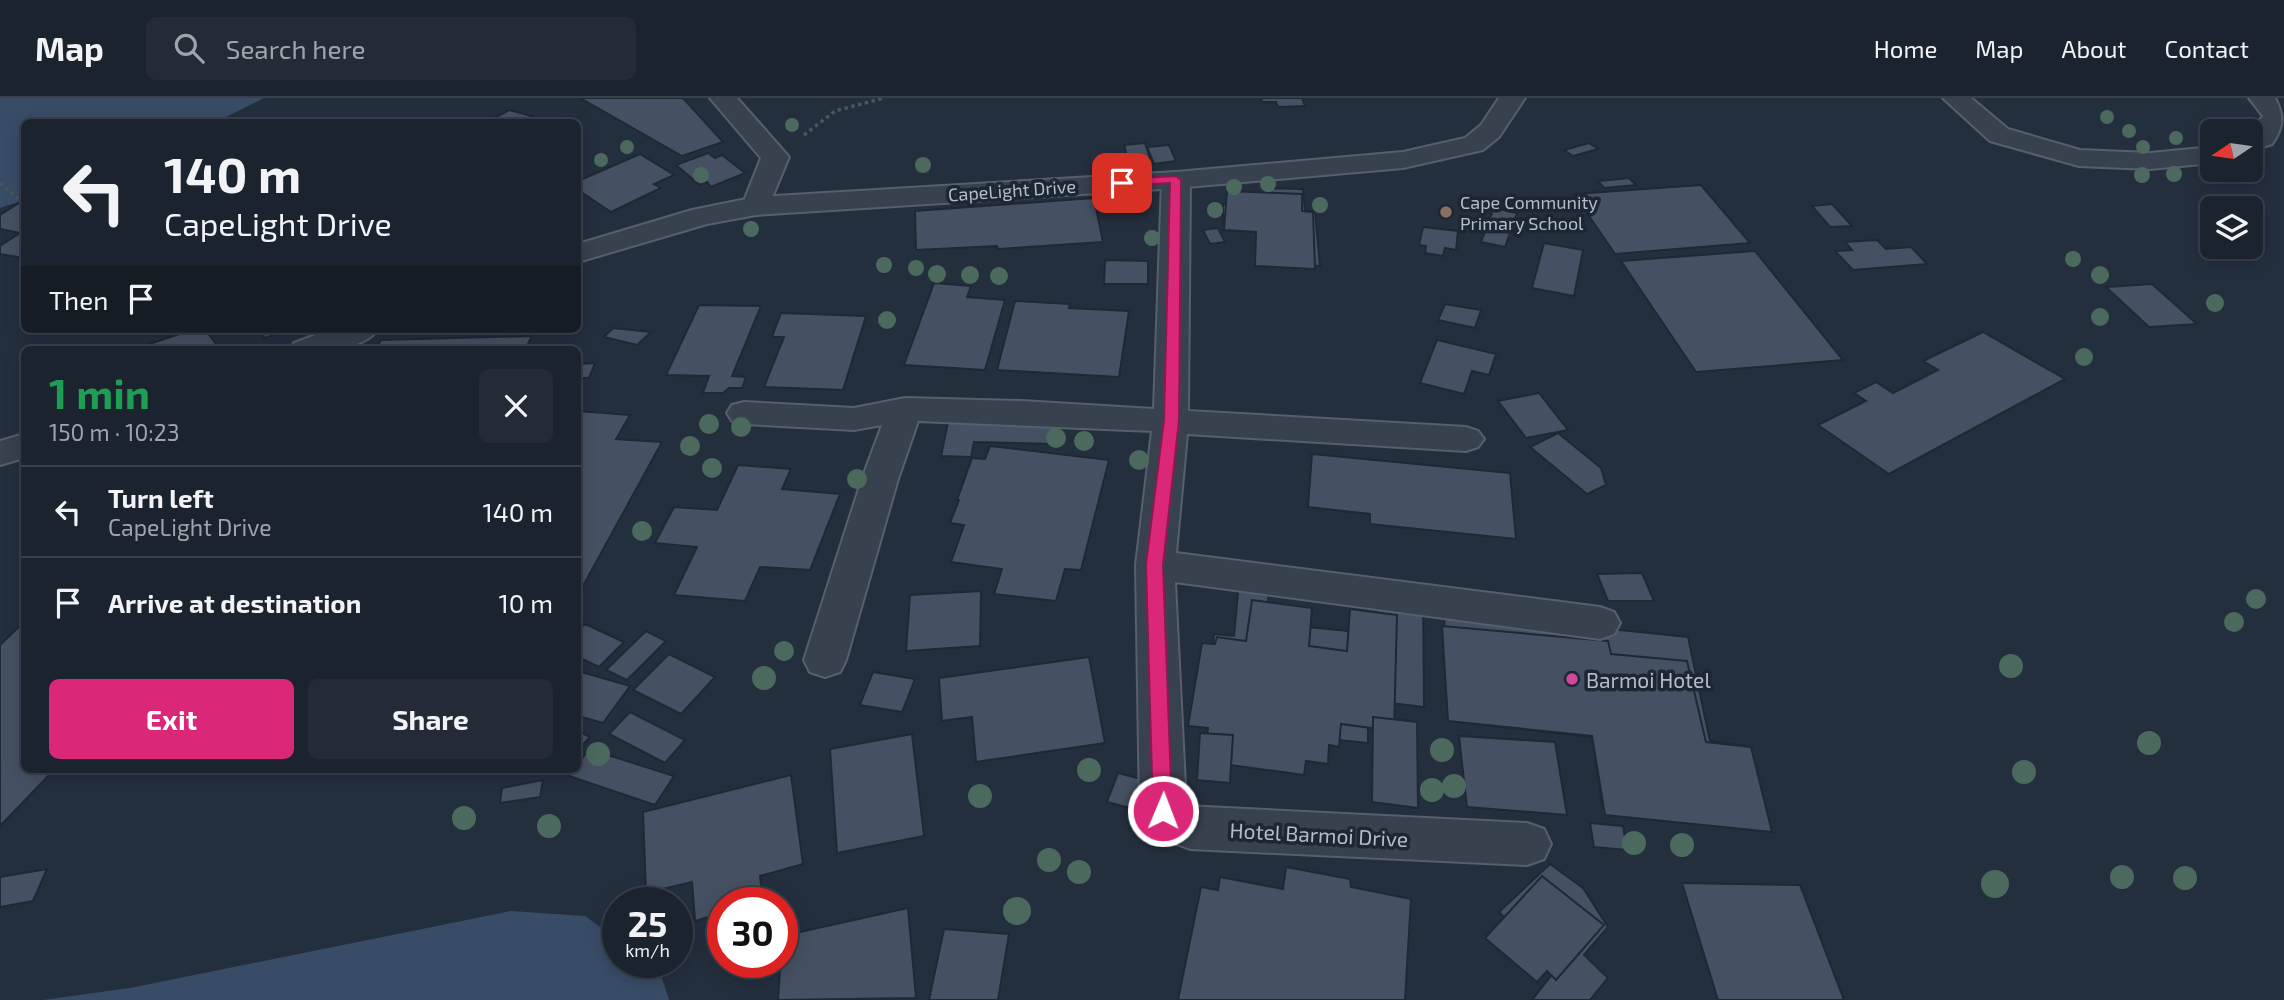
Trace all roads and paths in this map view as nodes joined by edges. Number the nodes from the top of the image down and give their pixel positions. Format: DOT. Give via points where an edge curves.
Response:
graph roads {
  1 [pos="723,98"];
  2 [pos="884,98"];
  3 [pos="1512,98"];
  4 [pos="1956,98"];
  5 [pos="2262,98"];
  6 [pos="2263,138"];
  7 [pos="2200,156"];
  8 [pos="775,157"];
  9 [pos="1176,180"];
  10 [pos="0,183"];
  11 [pos="21,201"];
  12 [pos="756,206"];
  13 [pos="581,252"];
  14 [pos="351,333"];
  15 [pos="317,346"];
  16 [pos="905,409"];
  17 [pos="744,413"];
  18 [pos="1171,420"];
  19 [pos="1466,439"];
  20 [pos="21,447"];
  21 [pos="0,453"];
  22 [pos="1154,565"];
  23 [pos="1600,623"];
  24 [pos="825,660"];
  25 [pos="1527,844"];
  1 -- 8 [label="street"];
  2 -- 8 [label="path" via="835,111"];
  3 -- 9 [label="street, CapeLight Drive" via="1490,131 1474,144 1434,154"];
  4 -- 7 [label="street" via="1998,135 2079,159 2150,161"];
  5 -- 6 [label="street" via="2276,116"];
  8 -- 12 [label="street"];
  9 -- 12 [label="street, CapeLight Drive"];
  9 -- 18 [label="street, Hotel Barmoi Drive"];
  10 -- 11 [label="path"];
  12 -- 13 [label="street, CapeLight Drive" via="702,216"];
  14 -- 15 [label="street"];
  16 -- 17 [label="street" via="854,419"];
  16 -- 18 [label="street"];
  16 -- 24 [label="street"];
  18 -- 19 [label="street"];
  18 -- 22 [label="street, Hotel Barmoi Drive"];
  20 -- 21 [label="street"];
  22 -- 23 [label="street"];
  22 -- 25 [label="street, Hotel Barmoi Drive" via="1166,820 1190,828"];
}
